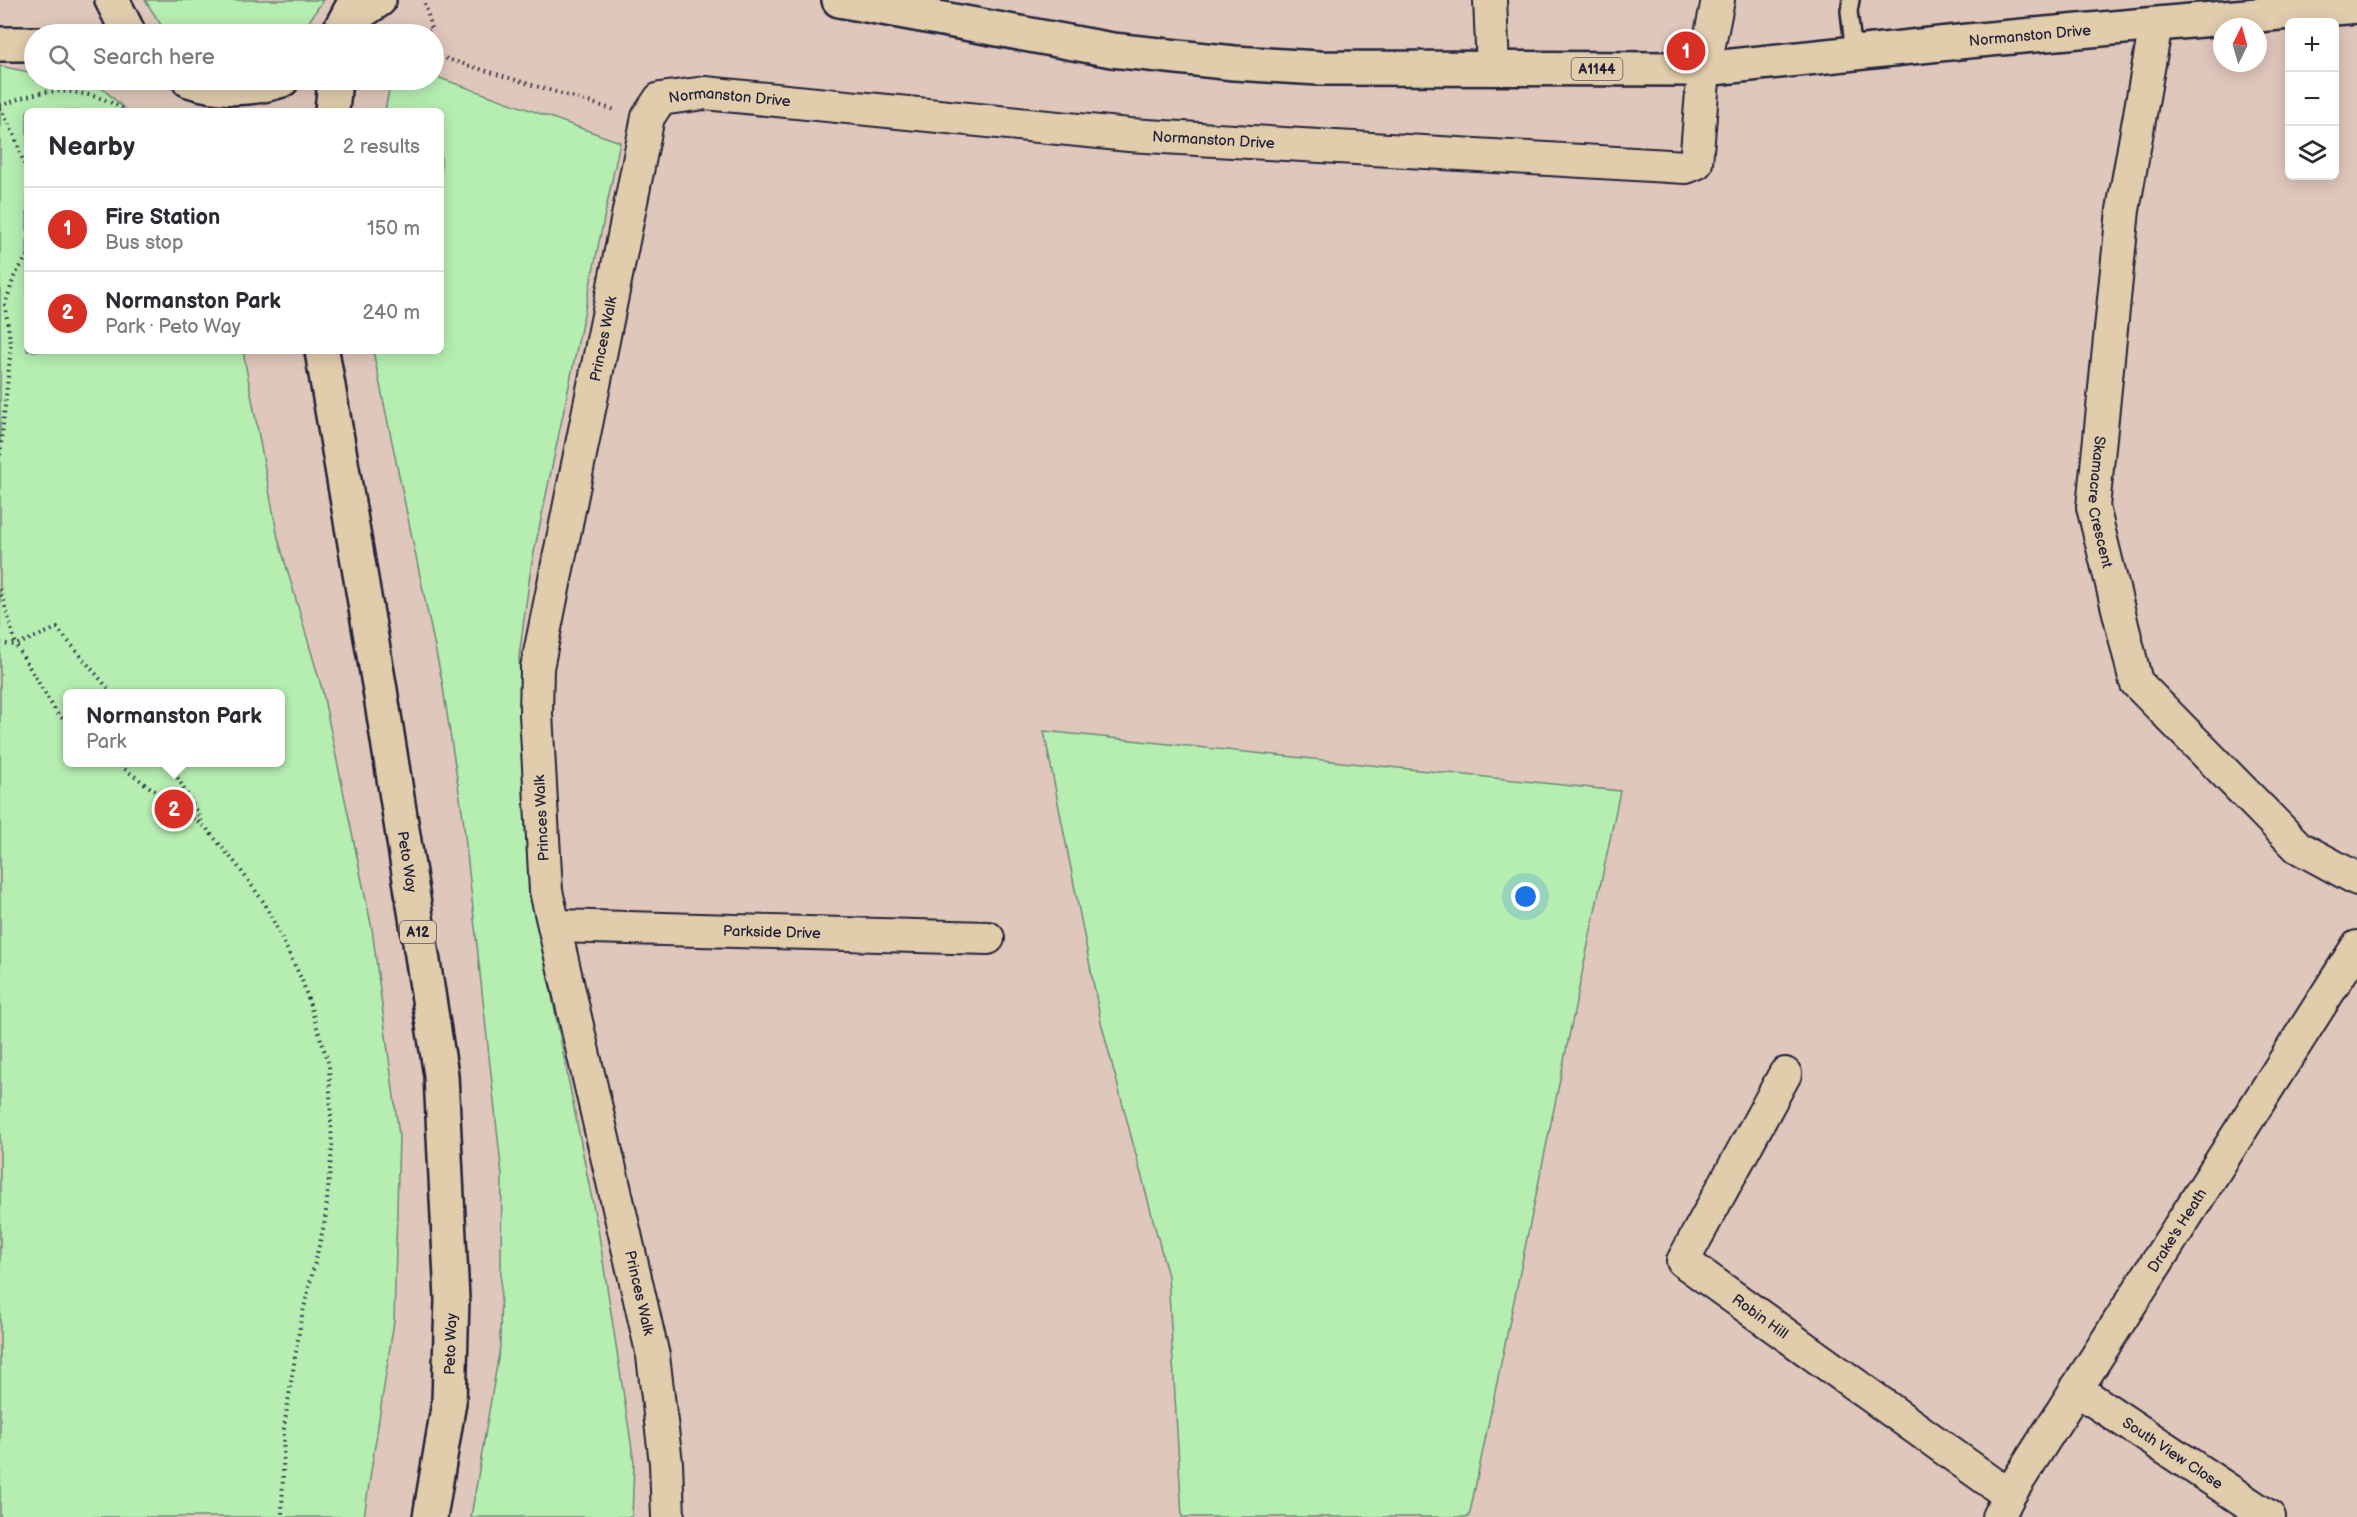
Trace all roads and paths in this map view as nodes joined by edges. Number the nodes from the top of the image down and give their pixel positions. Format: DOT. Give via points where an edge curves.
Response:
graph roads {
  1 [pos="112,0"];
  2 [pos="379,0"];
  3 [pos="424,0"];
  4 [pos="839,0"];
  5 [pos="1490,0"];
  6 [pos="1719,0"];
  7 [pos="1851,0"];
  8 [pos="2288,5"];
  9 [pos="2357,6"];
  10 [pos="347,19"];
  11 [pos="124,24"];
  12 [pos="430,24"];
  13 [pos="2156,24"];
  14 [pos="0,44"];
  15 [pos="24,44"];
  16 [pos="1854,54"];
  17 [pos="444,58"];
  18 [pos="1492,68"];
  19 [pos="1704,69"];
  20 [pos="188,90"];
  21 [pos="333,90"];
  22 [pos="0,107"];
  23 [pos="121,108"];
  24 [pos="205,108"];
  25 [pos="332,108"];
  26 [pos="648,117"];
  27 [pos="24,163"];
  28 [pos="24,261"];
  29 [pos="323,354"];
  30 [pos="0,455"];
  31 [pos="0,589"];
  32 [pos="0,643"];
  33 [pos="16,645"];
  34 [pos="110,689"];
  35 [pos="63,718"];
  36 [pos="122,767"];
  37 [pos="172,767"];
  38 [pos="206,828"];
  39 [pos="2357,879"];
  40 [pos="556,926"];
  41 [pos="988,938"];
  42 [pos="2357,947"];
  43 [pos="1785,1074"];
  44 [pos="2076,1389"];
  45 [pos="2003,1506"];
  46 [pos="282,1517"];
  47 [pos="430,1517"];
  48 [pos="668,1517"];
  49 [pos="2268,1517"];
  1 -- 11 [label="main road"];
  2 -- 10 [label="main road"];
  3 -- 12 [label="path"];
  4 -- 18 [label="main road, Normanston Drive / A1144" via="1112,50 1234,63 1319,68"];
  5 -- 18 [label="street"];
  6 -- 19 [label="street"];
  7 -- 16 [label="lane"];
  8 -- 9 [label="main road, Normanston Drive / A1144"];
  8 -- 13 [label="main road, Normanston Drive / A1144"];
  13 -- 16 [label="main road, Normanston Drive / A1144"];
  13 -- 39 [label="street, Skamacre Crescent" via="2123,210 2093,507 2136,682 2298,847"];
  14 -- 15 [label="main road"];
  16 -- 19 [label="main road, Normanston Drive / A1144"];
  17 -- 26 [label="path"];
  18 -- 19 [label="main road, Normanston Drive / A1144"];
  19 -- 26 [label="street, Normanston Drive" via="1696,163 1686,167 1129,135 705,93 660,99"];
  20 -- 24 [label="main road"];
  21 -- 25 [label="main road"];
  22 -- 23 [label="path" via="38,93 81,93"];
  22 -- 27 [label="path"];
  26 -- 40 [label="street, Princes Walk" via="537,668 546,891"];
  28 -- 30 [label="path" via="5,305 11,348"];
  29 -- 47 [label="main road, Peto Way / A12" via="441,1075 452,1299 448,1402"];
  31 -- 33 [label="path"];
  32 -- 33 [label="path"];
  33 -- 34 [label="path" via="57,628"];
  33 -- 35 [label="path"];
  36 -- 38 [label="path"];
  37 -- 38 [label="path"];
  38 -- 46 [label="path" via="265,904 302,980 329,1065 332,1148 325,1221 301,1320 284,1427"];
  40 -- 41 [label="street, Parkside Drive"];
  40 -- 48 [label="street, Princes Walk" via="653,1356 666,1463"];
  42 -- 44 [label="street, Drake's Heath"];
  43 -- 45 [label="street, Robin Hill" via="1683,1260"];
  44 -- 45 [label="street, Drake's Heath"];
  44 -- 49 [label="street, South View Close"];
}
